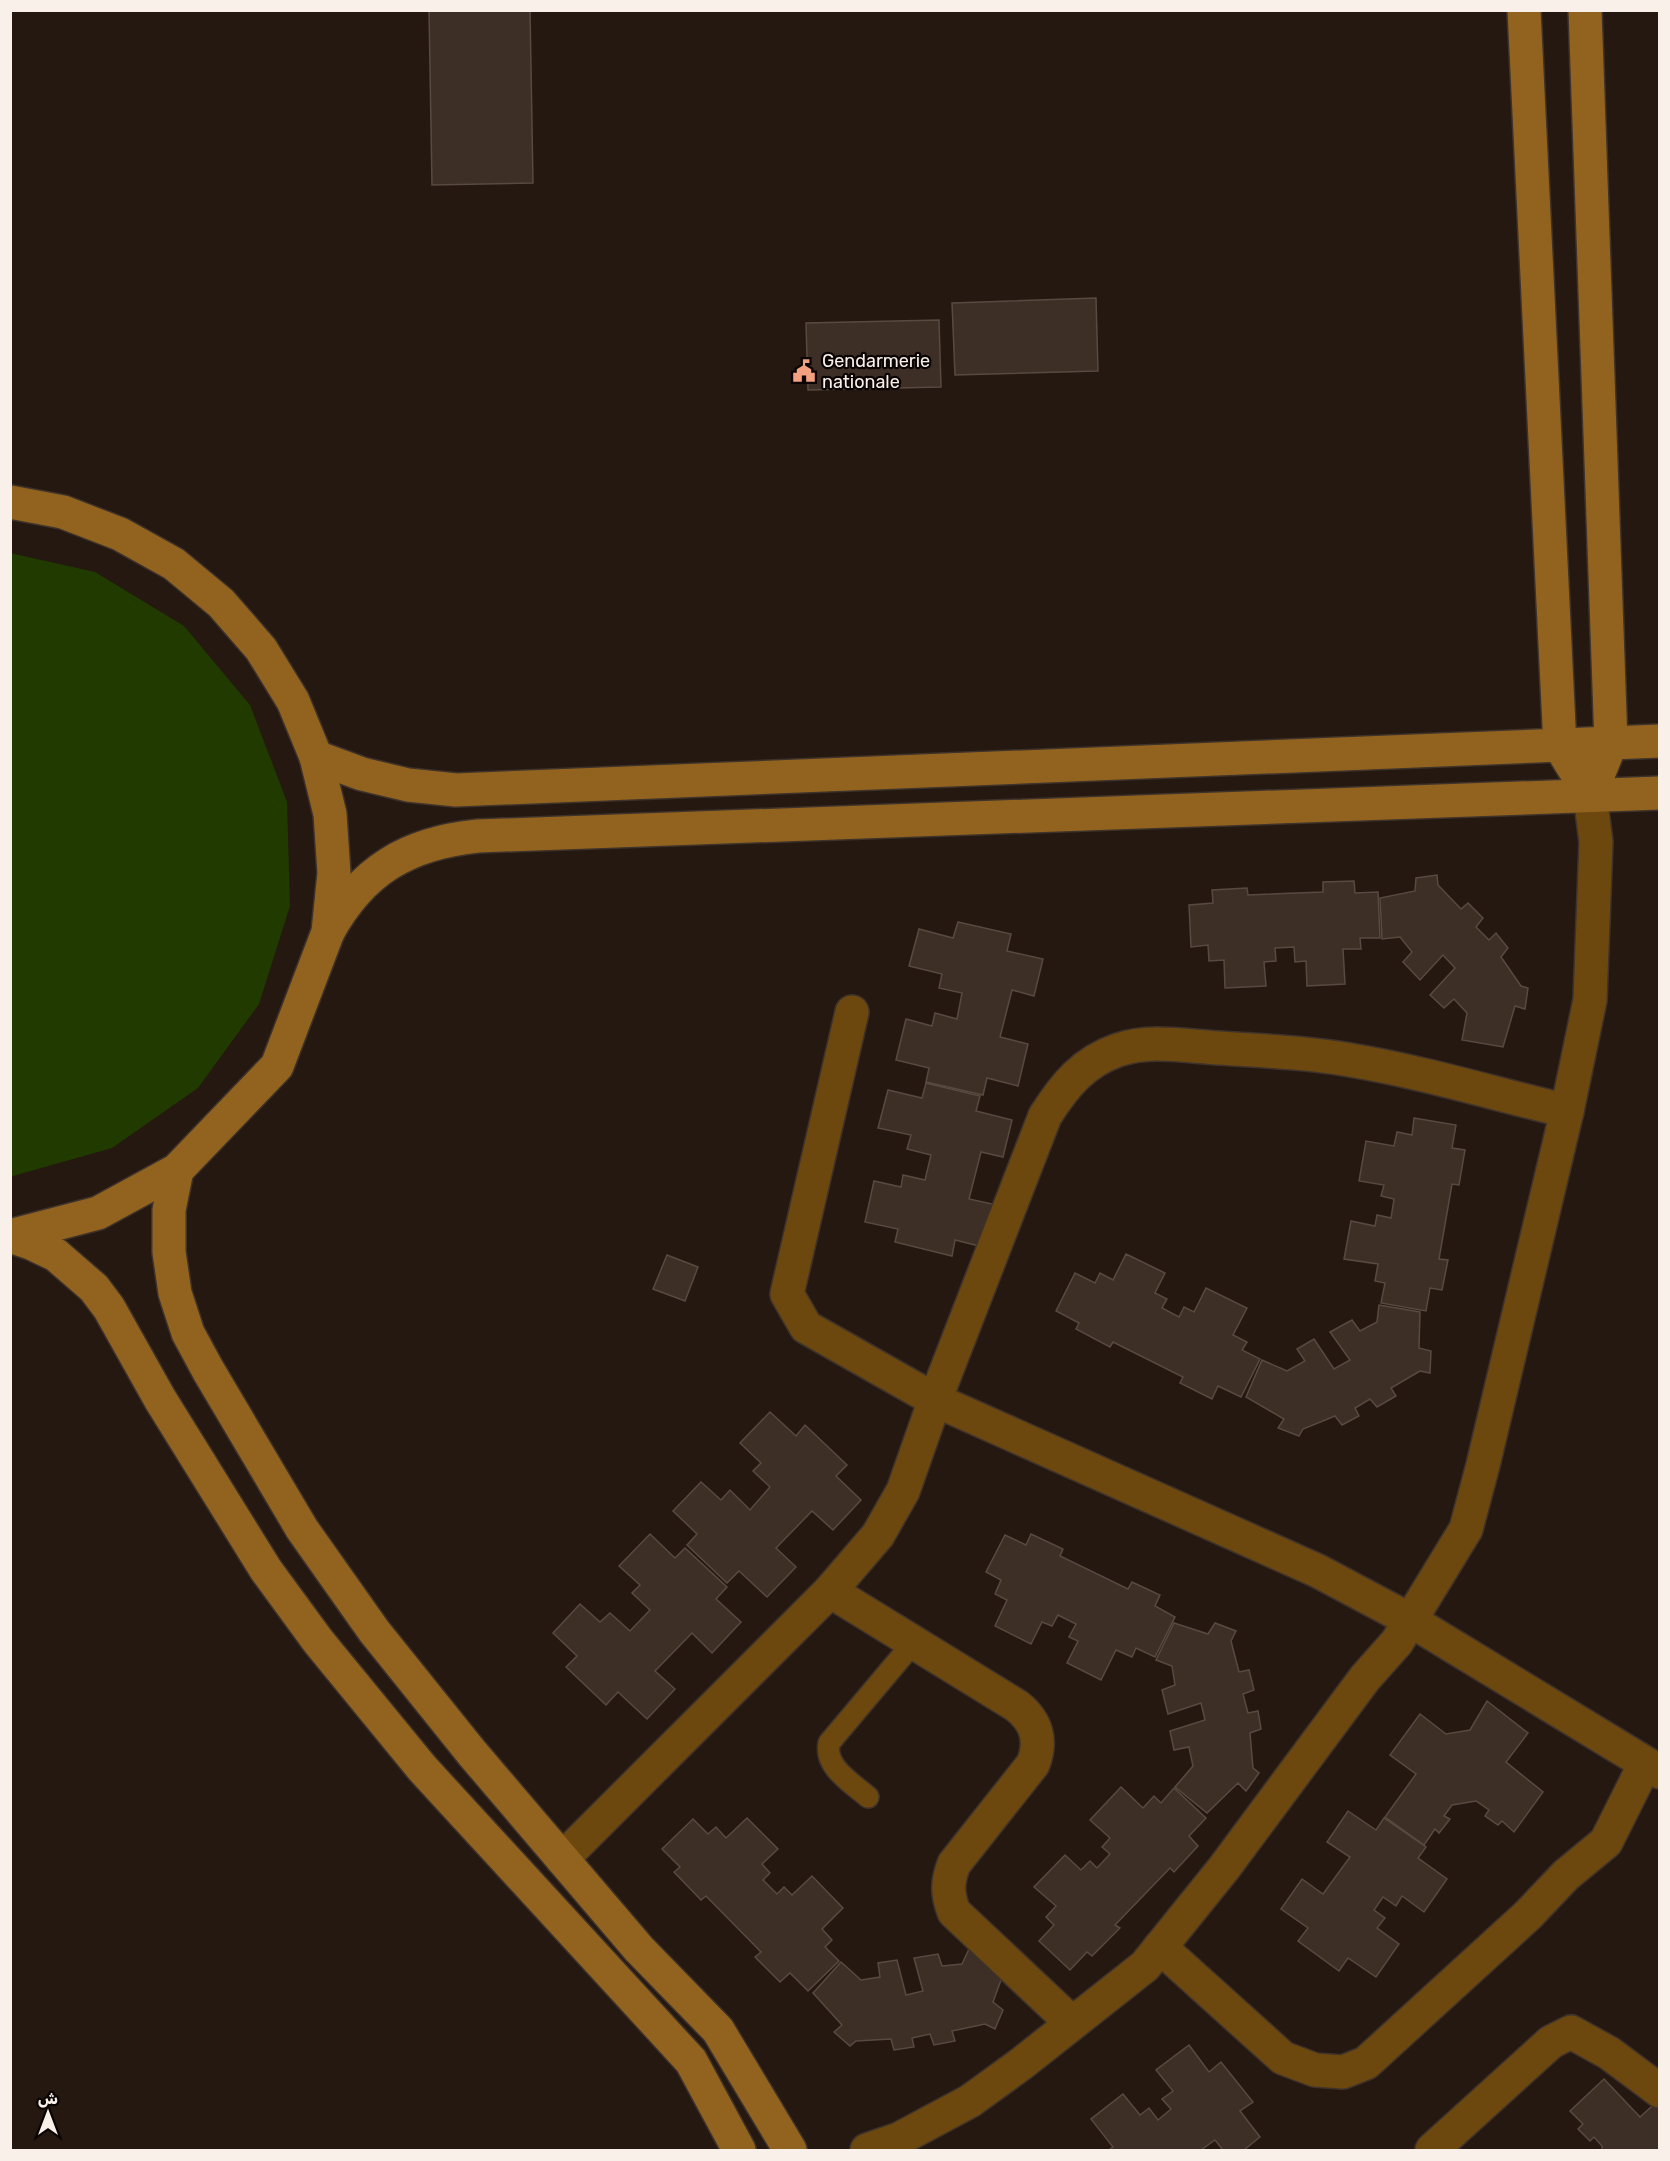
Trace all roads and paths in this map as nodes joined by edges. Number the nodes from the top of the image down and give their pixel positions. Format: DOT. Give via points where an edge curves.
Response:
graph roads {
  1 [pos="1524,10"];
  2 [pos="1585,10"];
  3 [pos="10,502"];
  4 [pos="1659,741"];
  5 [pos="1611,743"];
  6 [pos="1560,746"];
  7 [pos="316,757"];
  8 [pos="1659,793"];
  9 [pos="1590,795"];
  10 [pos="328,932"];
  11 [pos="852,1012"];
  12 [pos="1568,1111"];
  13 [pos="177,1170"];
  14 [pos="10,1236"];
  15 [pos="935,1400"];
  16 [pos="830,1591"];
  17 [pos="1410,1620"];
  18 [pos="914,1642"];
  19 [pos="1652,1768"];
  20 [pos="868,1797"];
  21 [pos="562,1859"];
  22 [pos="1160,1947"];
  23 [pos="1071,2023"];
  24 [pos="1659,2091"];
  25 [pos="739,2151"];
  26 [pos="790,2151"];
  27 [pos="867,2151"];
  28 [pos="1432,2151"];
  1 -- 6 [label="main road"];
  2 -- 5 [label="main road"];
  3 -- 7 [label="main road" via="63,512 120,534 174,564 221,603 261,649 293,701"];
  4 -- 5 [label="main road"];
  5 -- 6 [label="main road"];
  5 -- 9 [label="main road"];
  6 -- 7 [label="main road" via="456,790 362,774"];
  6 -- 9 [label="main road"];
  7 -- 10 [label="main road" via="330,814 334,873"];
  8 -- 9 [label="main road"];
  9 -- 10 [label="main road" via="451,838 400,856 378,870 341,909"];
  9 -- 12 [label="street" via="1596,842 1590,1000"];
  10 -- 13 [label="main road" via="277,1066"];
  11 -- 15 [label="street" via="787,1294 806,1327"];
  12 -- 15 [label="street" via="1349,1059 1151,1043 1118,1050 1088,1065 1063,1087 1045,1116"];
  12 -- 17 [label="street" via="1466,1529"];
  13 -- 14 [label="main road" via="98,1213"];
  13 -- 21 [label="main road" via="170,1210 169,1252 175,1293 208,1370 302,1529 374,1631"];
  14 -- 25 [label="main road" via="56,1255 94,1288 266,1570 318,1641 422,1768 691,2061"];
  15 -- 16 [label="street" via="891,1515 878,1536"];
  15 -- 17 [label="street" via="1318,1570"];
  16 -- 18 [label="street"];
  16 -- 21 [label="street"];
  17 -- 19 [label="street"];
  17 -- 22 [label="street"];
  18 -- 20 [label="lane" via="829,1743 827,1751 834,1767"];
  18 -- 23 [label="street" via="1017,1706 1037,1732 1033,1764 954,1864 948,1888 954,1912"];
  19 -- 22 [label="street" via="1606,1842 1366,2063 1343,2072 1315,2070 1283,2058"];
  21 -- 26 [label="main road" via="639,1948 718,2030"];
  22 -- 23 [label="street" via="1145,1966"];
  23 -- 27 [label="street" via="970,2101 899,2139"];
  24 -- 28 [label="street" via="1609,2053 1571,2032 1551,2042"];
}
